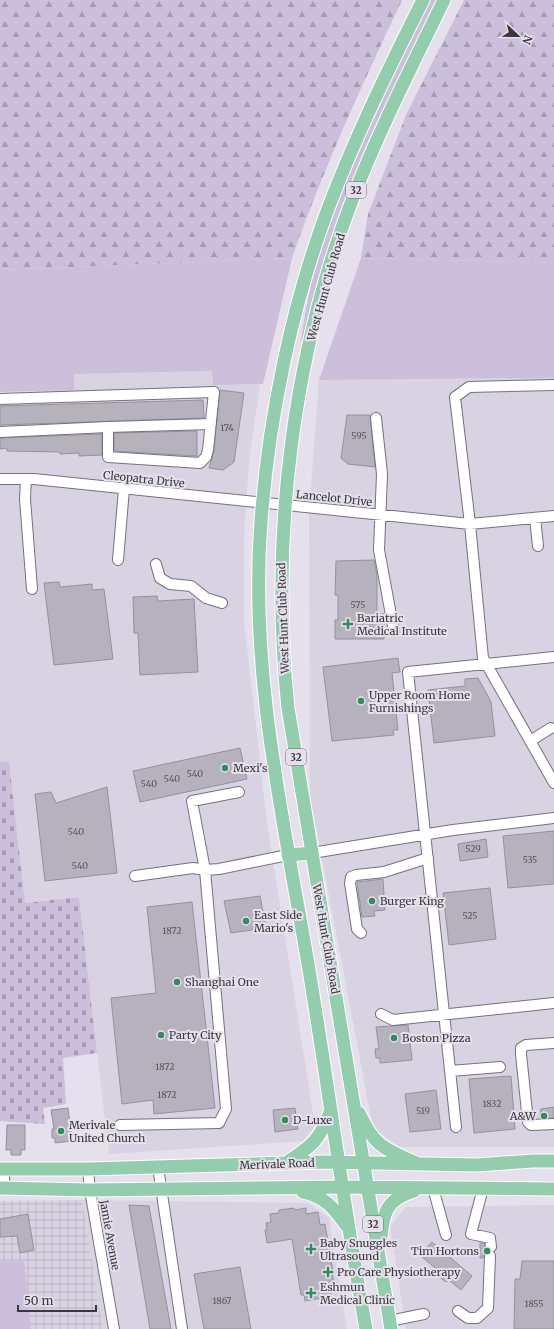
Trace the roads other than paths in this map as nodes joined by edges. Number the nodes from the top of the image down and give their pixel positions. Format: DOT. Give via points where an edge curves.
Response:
graph roads {
  1 [pos="423,0"];
  2 [pos="444,0"];
  3 [pos="554,385"];
  4 [pos="0,399"];
  5 [pos="376,418"];
  6 [pos="211,424"];
  7 [pos="108,427"];
  8 [pos="0,432"];
  9 [pos="0,479"];
  10 [pos="26,479"];
  11 [pos="124,489"];
  12 [pos="264,503"];
  13 [pos="285,505"];
  14 [pos="381,515"];
  15 [pos="554,516"];
  16 [pos="535,518"];
  17 [pos="470,524"];
  18 [pos="538,546"];
  19 [pos="118,560"];
  20 [pos="156,564"];
  21 [pos="32,589"];
  22 [pos="222,602"];
  23 [pos="394,631"];
  24 [pos="554,656"];
  25 [pos="487,665"];
  26 [pos="551,728"];
  27 [pos="530,741"];
  28 [pos="554,784"];
  29 [pos="239,792"];
  30 [pos="554,818"];
  31 [pos="426,834"];
  32 [pos="312,853"];
  33 [pos="288,855"];
  34 [pos="428,858"];
  35 [pos="205,870"];
  36 [pos="135,876"];
  37 [pos="361,933"];
  38 [pos="554,1003"];
  39 [pos="381,1014"];
  40 [pos="444,1014"];
  41 [pos="554,1043"];
  42 [pos="500,1067"];
  43 [pos="450,1071"];
  44 [pos="352,1098"];
  45 [pos="331,1108"];
  46 [pos="554,1124"];
  47 [pos="120,1125"];
  48 [pos="456,1127"];
  49 [pos="554,1161"];
  50 [pos="285,1163"];
  51 [pos="339,1163"];
  52 [pos="364,1164"];
  53 [pos="421,1165"];
  54 [pos="158,1167"];
  55 [pos="2,1169"];
  56 [pos="88,1170"];
  57 [pos="341,1187"];
  58 [pos="2,1188"];
  59 [pos="286,1188"];
  60 [pos="368,1188"];
  61 [pos="430,1188"];
  62 [pos="483,1188"];
  63 [pos="161,1189"];
  64 [pos="554,1189"];
  65 [pos="90,1190"];
  66 [pos="348,1227"];
  67 [pos="446,1235"];
  68 [pos="379,1260"];
  69 [pos="458,1310"];
  70 [pos="424,1314"];
  71 [pos="390,1325"];
  72 [pos="114,1329"];
  73 [pos="182,1329"];
  74 [pos="366,1329"];
  1 -- 12 [label="main road, West Hunt Club Road / 32" via="357,136 328,209 284,360 273,423"];
  2 -- 13 [label="main road, West Hunt Club Road / 32" via="377,137 353,196 333,257 313,326 300,392"];
  3 -- 17 [label="street" via="469,387 455,397"];
  4 -- 6 [label="street" via="214,392"];
  5 -- 14 [label="street" via="382,474"];
  6 -- 7 [label="street"];
  6 -- 7 [label="street" via="206,457 200,462 108,457"];
  7 -- 8 [label="street"];
  9 -- 10 [label="street, Cleopatra Drive"];
  10 -- 11 [label="street, Cleopatra Drive"];
  10 -- 21 [label="street" via="25,499"];
  11 -- 12 [label="street, Cleopatra Drive"];
  11 -- 19 [label="street"];
  12 -- 13 [label="street, Cleopatra Drive"];
  12 -- 33 [label="main road, West Hunt Club Road / 32" via="260,570 262,675 269,739"];
  13 -- 14 [label="street, Lancelot Drive"];
  13 -- 32 [label="main road, West Hunt Club Road / 32" via="282,559 283,660 288,708"];
  14 -- 17 [label="street, Lancelot Drive"];
  14 -- 23 [label="street" via="379,550"];
  15 -- 16 [label="street, Lancelot Drive"];
  16 -- 17 [label="street, Lancelot Drive"];
  16 -- 18 [label="street"];
  17 -- 25 [label="street" via="483,658"];
  20 -- 22 [label="street" via="160,578 170,584 191,586 206,598"];
  24 -- 25 [label="street"];
  25 -- 27 [label="street"];
  25 -- 31 [label="street" via="408,672"];
  26 -- 27 [label="street"];
  27 -- 28 [label="street"];
  29 -- 35 [label="street" via="192,801"];
  30 -- 31 [label="street"];
  31 -- 32 [label="street"];
  31 -- 34 [label="street"];
  32 -- 33 [label="main road"];
  32 -- 44 [label="main road, West Hunt Club Road / 32"];
  33 -- 35 [label="street"];
  33 -- 45 [label="main road, West Hunt Club Road / 32"];
  34 -- 37 [label="street" via="384,872 351,877 357,929"];
  34 -- 40 [label="street"];
  35 -- 36 [label="street" via="193,868"];
  35 -- 47 [label="street" via="226,1109 219,1123"];
  38 -- 40 [label="street"];
  39 -- 40 [label="street" via="393,1020"];
  40 -- 43 [label="street"];
  41 -- 46 [label="street" via="526,1046 522,1048 521,1054 528,1122 540,1126"];
  42 -- 43 [label="street"];
  43 -- 48 [label="street"];
  44 -- 52 [label="main road, West Hunt Club Road / 32"];
  44 -- 53 [label="main road" via="374,1140 391,1152"];
  45 -- 50 [label="main road" via="319,1138 309,1148"];
  45 -- 51 [label="main road, West Hunt Club Road / 32"];
  49 -- 53 [label="main road, Merivale Road"];
  50 -- 51 [label="main road, Merivale Road"];
  50 -- 54 [label="main road, Merivale Road"];
  51 -- 52 [label="main road, Merivale Road"];
  51 -- 57 [label="main road, West Hunt Club Road / 32"];
  52 -- 53 [label="main road, Merivale Road"];
  52 -- 60 [label="main road, West Hunt Club Road / 32"];
  54 -- 56 [label="main road, Merivale Road"];
  54 -- 63 [label="street"];
  55 -- 56 [label="main road, Merivale Road"];
  55 -- 58 [label="street"];
  56 -- 65 [label="street, Jamie Avenue"];
  57 -- 59 [label="main road, Merivale Road"];
  57 -- 60 [label="main road, Merivale Road"];
  57 -- 66 [label="main road, West Hunt Club Road / 32"];
  58 -- 65 [label="main road, Merivale Road"];
  59 -- 63 [label="main road, Merivale Road"];
  59 -- 66 [label="main road" via="315,1194 326,1201"];
  60 -- 61 [label="main road, Merivale Road"];
  60 -- 68 [label="main road, West Hunt Club Road / 32"];
  61 -- 62 [label="main road, Merivale Road"];
  61 -- 67 [label="street"];
  61 -- 68 [label="main road" via="399,1196 386,1209 382,1217"];
  62 -- 64 [label="main road, Merivale Road"];
  62 -- 69 [label="street" via="471,1234 490,1238 488,1308 477,1318 468,1318"];
  63 -- 65 [label="main road, Merivale Road"];
  63 -- 73 [label="street"];
  65 -- 72 [label="street, Jamie Avenue"];
  66 -- 74 [label="main road, West Hunt Club Road / 32"];
  68 -- 71 [label="main road, West Hunt Club Road / 32"];
  70 -- 71 [label="street"];
}
